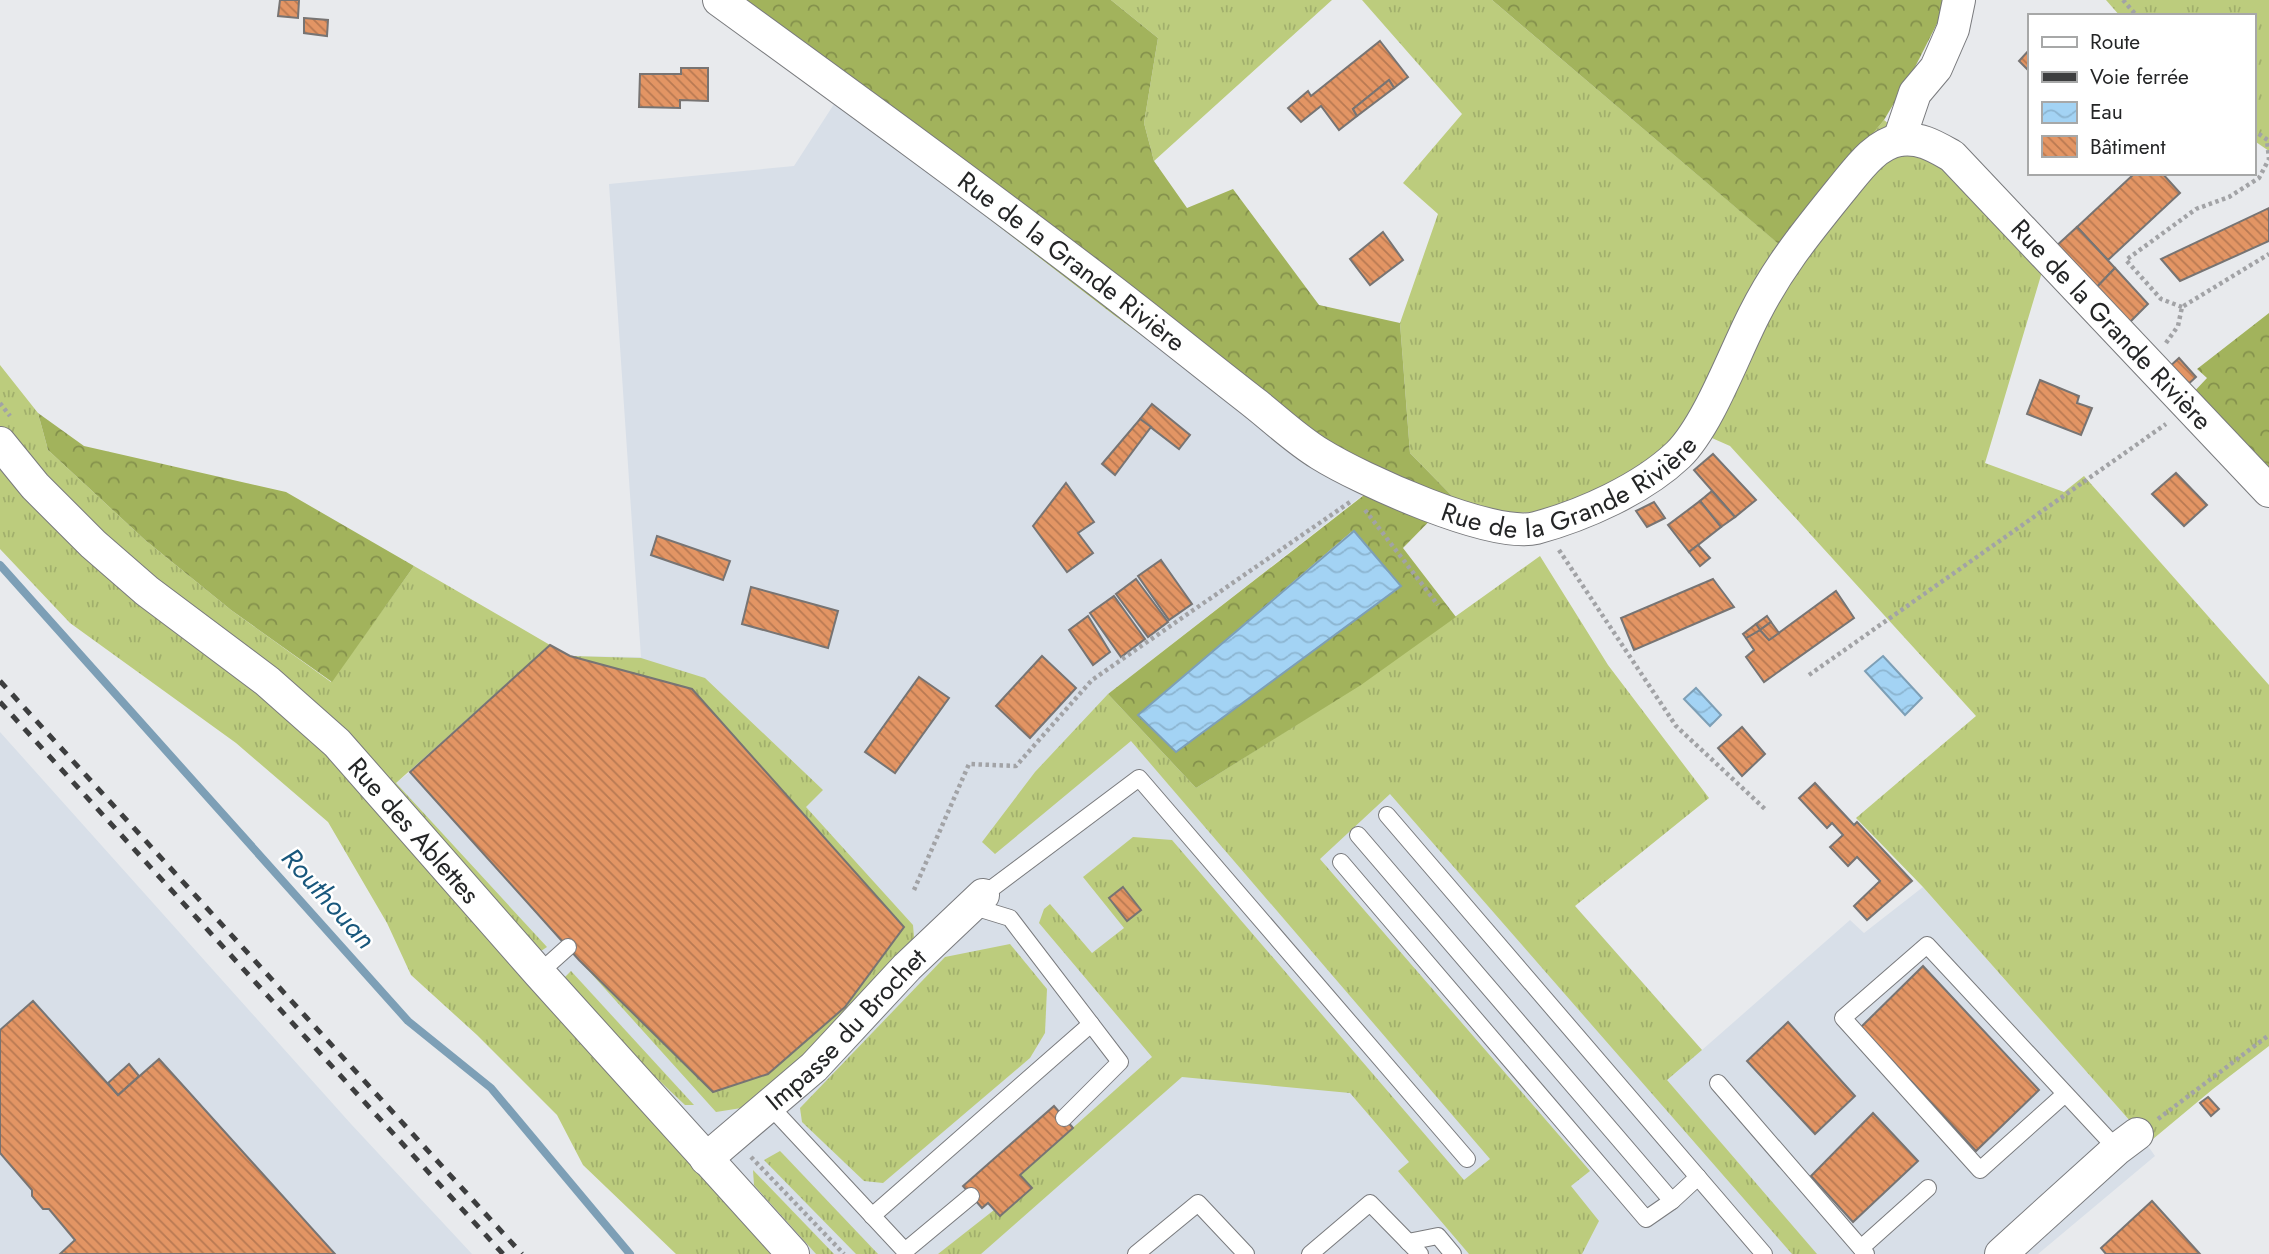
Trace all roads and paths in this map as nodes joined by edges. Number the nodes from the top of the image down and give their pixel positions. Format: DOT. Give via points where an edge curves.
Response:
graph roads {
  1 [pos="719,0"];
  2 [pos="1959,0"];
  3 [pos="2123,0"];
  4 [pos="2135,14"];
  5 [pos="1899,140"];
  6 [pos="2268,140"];
  7 [pos="2269,254"];
  8 [pos="2182,307"];
  9 [pos="2147,362"];
  10 [pos="2189,407"];
  11 [pos="0,443"];
  12 [pos="2269,491"];
  13 [pos="1355,498"];
  14 [pos="1364,509"];
  15 [pos="1543,526"];
  16 [pos="1438,606"];
  17 [pos="1809,675"];
  18 [pos="1766,810"];
  19 [pos="1387,815"];
  20 [pos="1358,835"];
  21 [pos="1341,862"];
  22 [pos="914,890"];
  23 [pos="977,900"];
  24 [pos="568,947"];
  25 [pos="539,973"];
  26 [pos="1091,1024"];
  27 [pos="2269,1035"];
  28 [pos="1718,1083"];
  29 [pos="2065,1094"];
  30 [pos="769,1105"];
  31 [pos="1064,1118"];
  32 [pos="2127,1142"];
  33 [pos="706,1160"];
  34 [pos="1467,1160"];
  35 [pos="1698,1177"];
  36 [pos="1928,1188"];
  37 [pos="971,1195"];
  38 [pos="1672,1201"];
  39 [pos="872,1216"];
  40 [pos="1414,1248"];
  41 [pos="1864,1251"];
  42 [pos="793,1254"];
  43 [pos="1136,1254"];
  44 [pos="1246,1254"];
  45 [pos="1310,1254"];
  46 [pos="1453,1254"];
  47 [pos="1764,1254"];
  48 [pos="2001,1254"];
  1 -- 15 [label="street, Rue de la Grande Rivière" via="1111,290 1319,454 1458,517 1488,526 1528,530"];
  2 -- 5 [label="street" via="1953,29 1936,68 1914,93"];
  3 -- 4 [label="path"];
  5 -- 9 [label="street, Rue de la Grande Rivière" via="1925,141 1952,156"];
  5 -- 15 [label="street, Rue de la Grande Rivière" via="1860,167 1783,261 1703,420 1680,454 1640,485"];
  6 -- 8 [label="path" via="2269,159 2259,178 2229,197 2196,209 2126,260 2161,299"];
  7 -- 8 [label="path"];
  8 -- 9 [label="path" via="2172,338"];
  9 -- 10 [label="street, Rue de la Grande Rivière"];
  10 -- 12 [label="street, Rue de la Grande Rivière"];
  10 -- 17 [label="path"];
  11 -- 25 [label="street, Rue des Ablettes" via="93,544 147,591 267,681 337,743"];
  13 -- 22 [label="path" via="1093,680 1016,766 969,764"];
  14 -- 16 [label="path"];
  15 -- 18 [label="path" via="1676,726"];
  19 -- 35 [label="lane"];
  20 -- 38 [label="lane"];
  21 -- 38 [label="lane" via="1646,1219"];
  23 -- 26 [label="lane" via="1010,918"];
  23 -- 30 [label="street, Impasse du Brochet" via="814,1067"];
  23 -- 34 [label="lane" via="1139,778"];
  24 -- 25 [label="lane"];
  25 -- 33 [label="street, Rue des Ablettes"];
  26 -- 31 [label="lane" via="1120,1062"];
  26 -- 39 [label="lane"];
  27 -- 32 [label="path"];
  28 -- 41 [label="lane"];
  29 -- 29 [label="lane" via="1927,945 1843,1018 1980,1170"];
  29 -- 32 [label="lane"];
  30 -- 33 [label="street, Impasse du Brochet"];
  30 -- 39 [label="lane"];
  32 -- 48 [label="street"];
  33 -- 42 [label="street, Rue des Ablettes"];
  35 -- 38 [label="lane"];
  35 -- 47 [label="lane"];
  36 -- 41 [label="lane"];
  37 -- 39 [label="lane" via="905,1251"];
  40 -- 45 [label="lane" via="1370,1203"];
  40 -- 46 [label="lane" via="1438,1236"];
  43 -- 44 [label="lane" via="1198,1203"];
}
